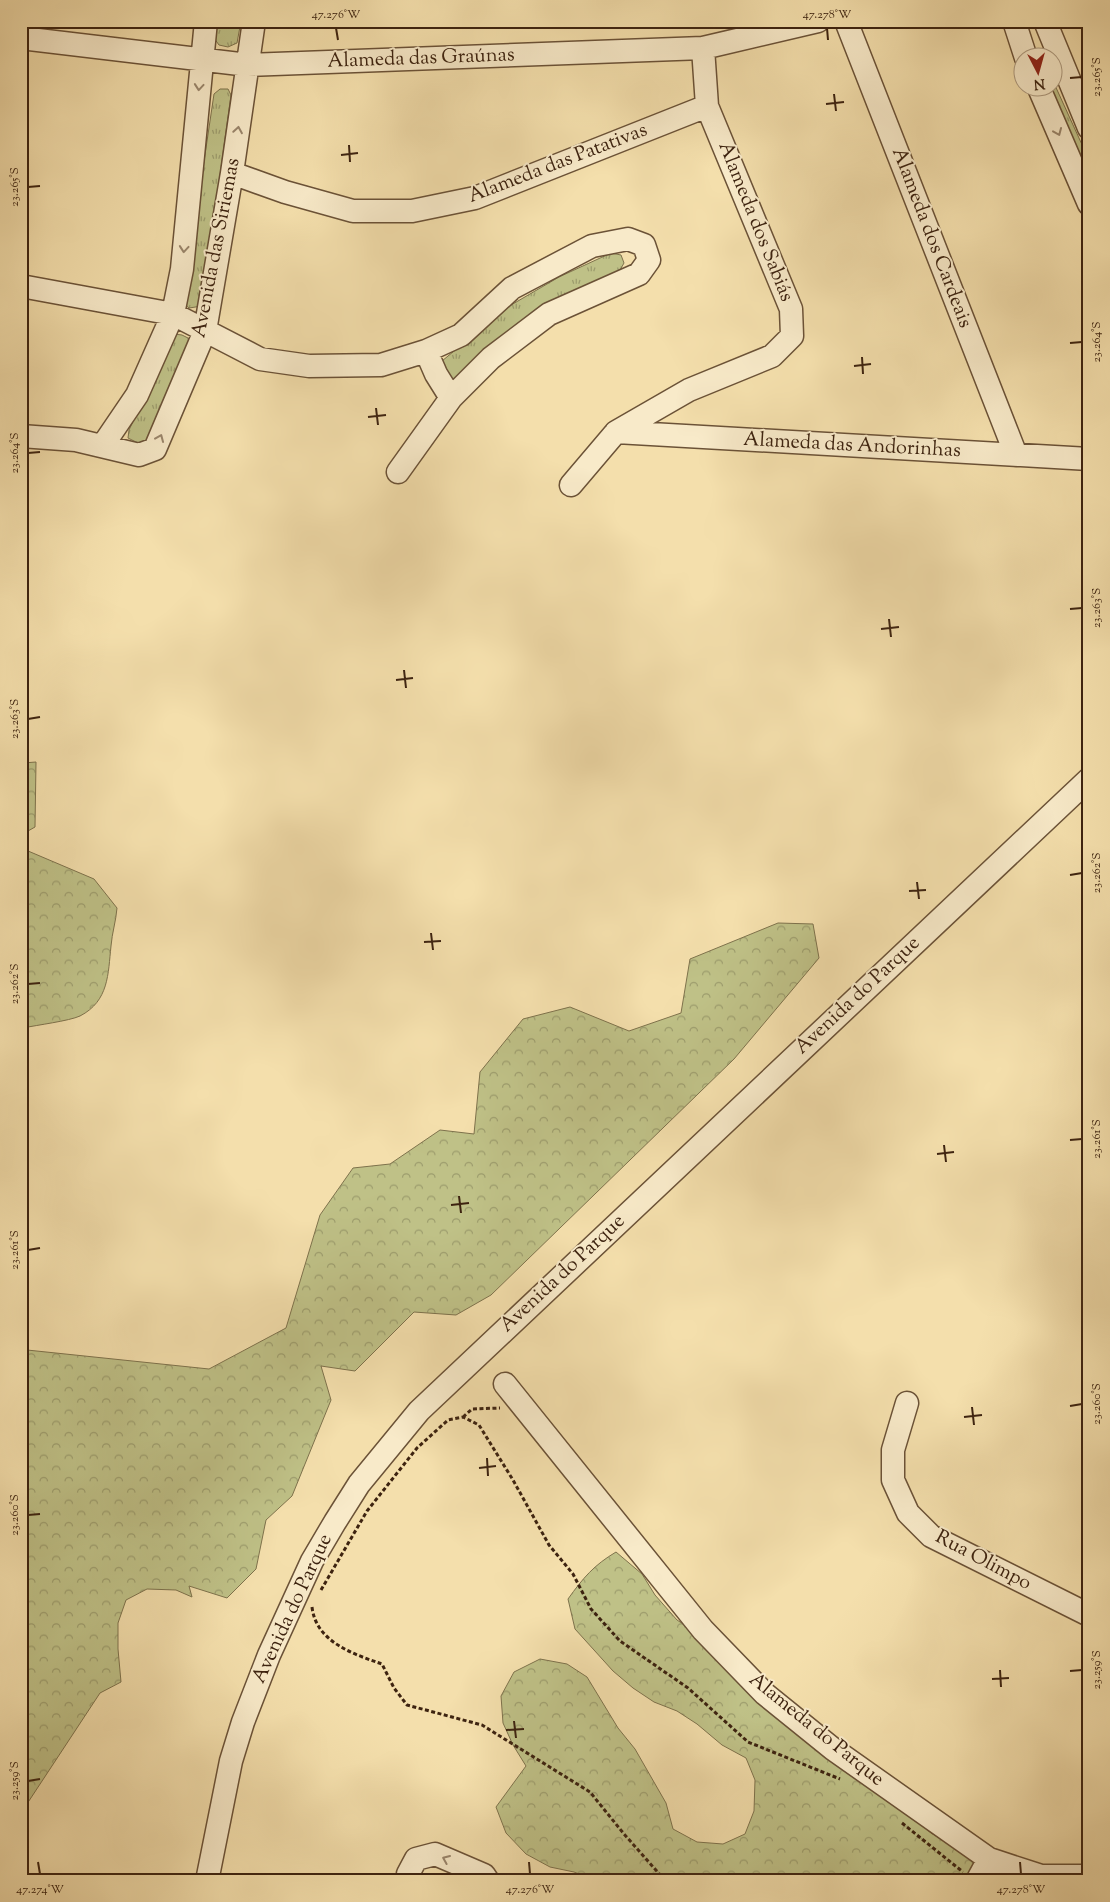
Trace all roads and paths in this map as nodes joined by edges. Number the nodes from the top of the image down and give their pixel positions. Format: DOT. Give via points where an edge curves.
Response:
graph roads {
  1 [pos="206,21"];
  2 [pos="254,21"];
  3 [pos="818,21"];
  4 [pos="846,21"];
  5 [pos="1014,21"];
  6 [pos="1045,21"];
  7 [pos="21,38"];
  8 [pos="703,48"];
  9 [pos="1023,48"];
  10 [pos="201,59"];
  11 [pos="248,65"];
  12 [pos="1043,98"];
  13 [pos="707,106"];
  14 [pos="1089,128"];
  15 [pos="1069,159"];
  16 [pos="1089,172"];
  17 [pos="232,173"];
  18 [pos="1089,204"];
  19 [pos="21,286"];
  20 [pos="173,314"];
  21 [pos="205,331"];
  22 [pos="426,351"];
  23 [pos="451,398"];
  24 [pos="616,432"];
  25 [pos="21,436"];
  26 [pos="103,445"];
  27 [pos="1016,455"];
  28 [pos="1089,459"];
  29 [pos="398,472"];
  30 [pos="571,485"];
  31 [pos="1089,779"];
  32 [pos="505,1384"];
  33 [pos="907,1403"];
  34 [pos="523,1407"];
  35 [pos="463,1417"];
  36 [pos="318,1596"];
  37 [pos="315,1602"];
  38 [pos="1088,1612"];
  39 [pos="849,1782"];
  40 [pos="901,1822"];
  41 [pos="989,1859"];
  42 [pos="1089,1876"];
  43 [pos="972,1878"];
  44 [pos="207,1881"];
  45 [pos="411,1881"];
  46 [pos="488,1881"];
  47 [pos="670,1881"];
  1 -- 10 [label="street, Avenida das Siriemas"];
  2 -- 11 [label="street, Avenida das Siriemas"];
  3 -- 8 [label="street, Alameda das Graúnas"];
  4 -- 27 [label="street, Alameda dos Cardeais"];
  5 -- 9 [label="street"];
  6 -- 14 [label="street"];
  7 -- 10 [label="street, Alameda das Graúnas"];
  8 -- 11 [label="street, Alameda das Graúnas"];
  8 -- 13 [label="street, Alameda dos Sabiás"];
  10 -- 11 [label="street, Alameda das Graúnas"];
  10 -- 20 [label="street, Avenida das Siriemas, one-way" via="182,269"];
  17 -- 11 [label="street, Avenida das Siriemas, one-way"];
  12 -- 15 [label="street, one-way"];
  13 -- 17 [label="street, Alameda das Patativas" via="475,198 412,211 352,211"];
  13 -- 24 [label="street, Alameda dos Sabiás" via="791,309 792,336 772,356 689,390"];
  15 -- 16 [label="street"];
  15 -- 18 [label="street"];
  17 -- 21 [label="street, Avenida das Siriemas"];
  19 -- 20 [label="street"];
  20 -- 21 [label="street"];
  20 -- 26 [label="street, Avenida das Siriemas" via="137,394"];
  21 -- 22 [label="street" via="260,359 309,366 381,365"];
  26 -- 21 [label="street, Avenida das Siriemas, one-way" via="139,454 155,449"];
  22 -- 23 [label="street"];
  22 -- 23 [label="street" via="461,335 512,288 592,246 628,239 644,244 649,260 639,274 549,314 491,358"];
  23 -- 29 [label="street"];
  24 -- 27 [label="street, Alameda das Andorinhas"];
  24 -- 30 [label="street, Alameda dos Sabiás"];
  25 -- 26 [label="street"];
  27 -- 28 [label="street, Alameda das Andorinhas"];
  31 -- 44 [label="street, Avenida do Parque" via="419,1411 359,1484 312,1561 242,1722"];
  32 -- 34 [label="street, Alameda do Parque"];
  33 -- 38 [label="street, Rua Olimpo" via="893,1450 894,1480 908,1513 932,1536"];
  34 -- 35 [label="path" via="472,1409"];
  34 -- 41 [label="street, Alameda do Parque" via="703,1630 765,1694 833,1749"];
  35 -- 36 [label="path" via="448,1420 416,1448 367,1511"];
  35 -- 39 [label="path" via="479,1425 549,1545 573,1574 591,1610 620,1642 688,1688 748,1742"];
  37 -- 47 [label="path" via="312,1608 318,1628 331,1641 382,1664 407,1705 482,1725 590,1792 649,1863"];
  40 -- 43 [label="path"];
  41 -- 42 [label="street, Alameda do Parque" via="1041,1876"];
  41 -- 43 [label="street"];
  46 -- 45 [label="street, one-way" via="484,1875 435,1854 416,1859 408,1874"];
}
